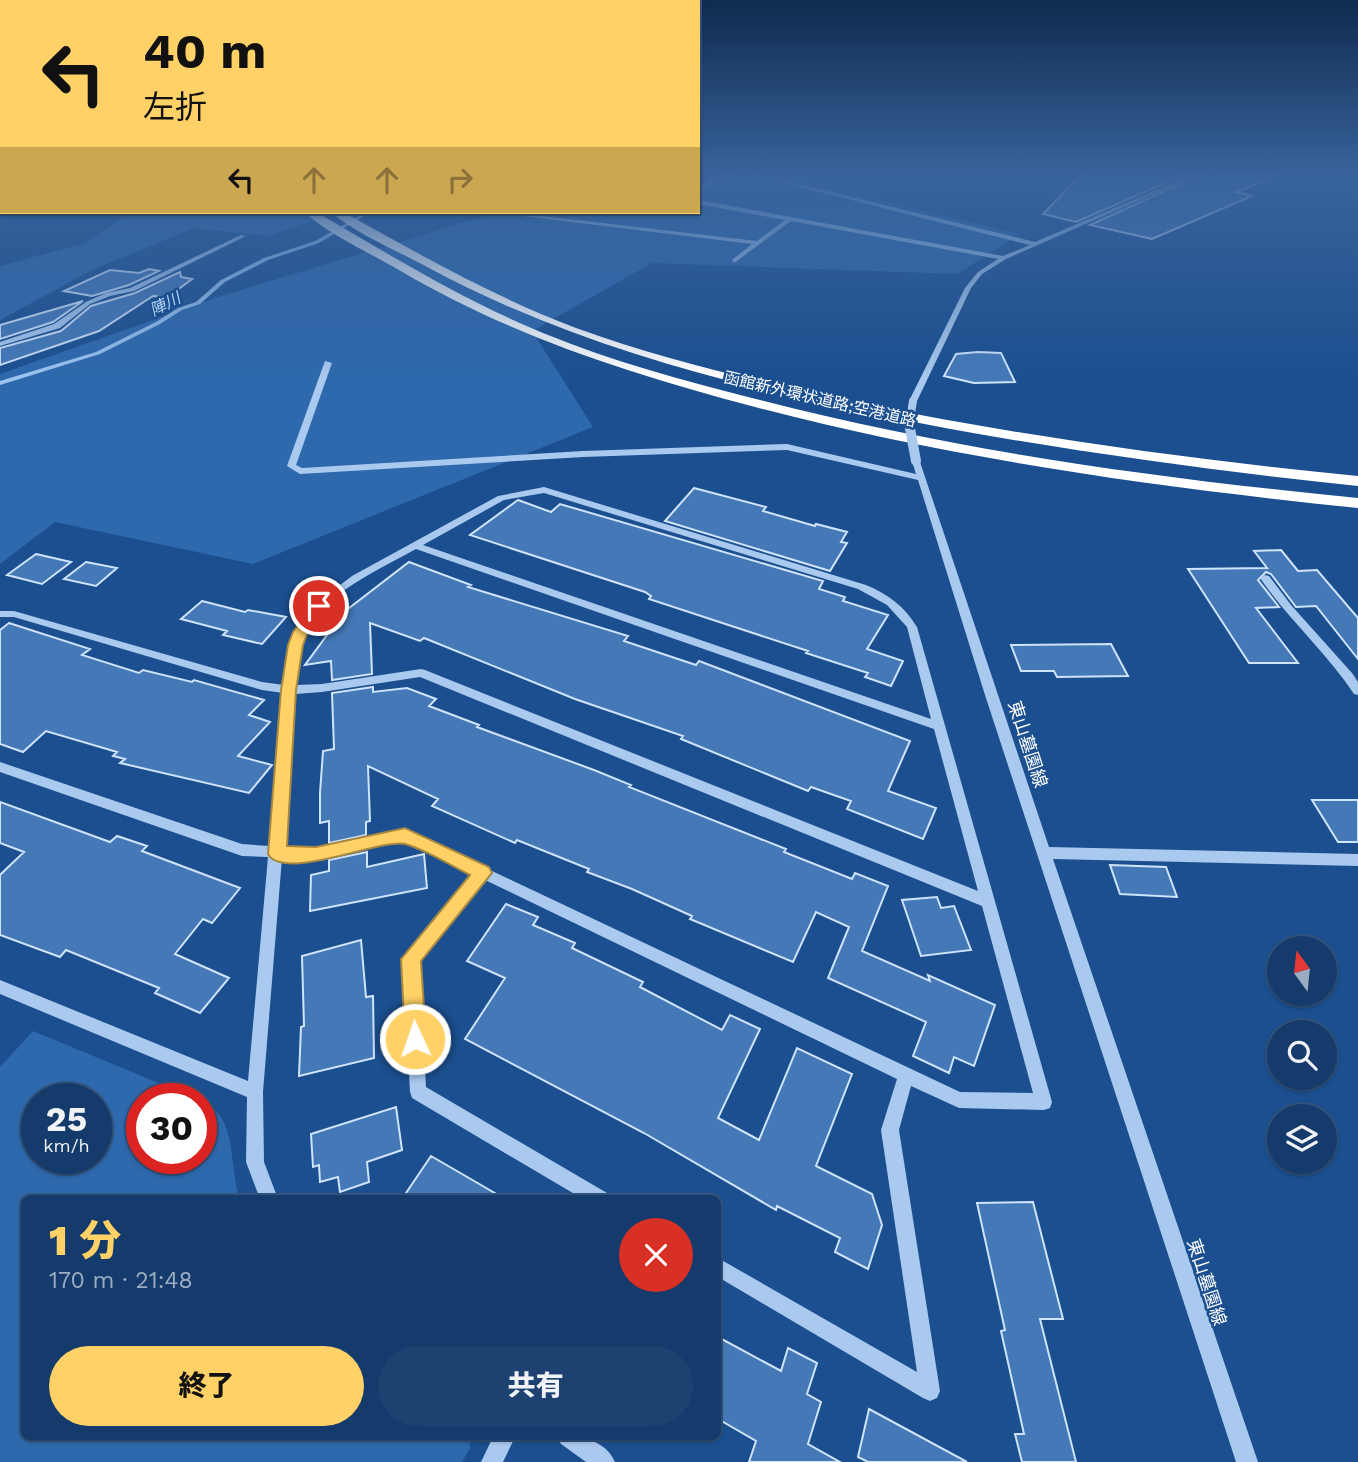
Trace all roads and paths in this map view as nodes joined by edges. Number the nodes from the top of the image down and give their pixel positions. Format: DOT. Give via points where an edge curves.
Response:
graph roads {
  1 [pos="230,242"];
  2 [pos="360,242"];
  3 [pos="391,242"];
  4 [pos="751,242"];
  5 [pos="917,242"];
  6 [pos="1028,242"];
  7 [pos="1039,242"];
  8 [pos="758,243"];
  9 [pos="1035,244"];
  10 [pos="1004,258"];
  11 [pos="734,261"];
  12 [pos="88,303"];
  13 [pos="0,344"];
  14 [pos="328,363"];
  15 [pos="921,478"];
  16 [pos="1358,481"];
  17 [pos="1358,503"];
  18 [pos="416,546"];
  19 [pos="1265,578"];
  20 [pos="0,614"];
  21 [pos="289,690"];
  22 [pos="1358,691"];
  23 [pos="939,726"];
  24 [pos="0,767"];
  25 [pos="1044,853"];
  26 [pos="277,854"];
  27 [pos="1358,860"];
  28 [pos="482,873"];
  29 [pos="989,902"];
  30 [pos="0,987"];
  31 [pos="906,1075"];
  32 [pos="255,1092"];
  33 [pos="267,1195"];
  34 [pos="594,1195"];
  35 [pos="721,1269"];
  36 [pos="503,1440"];
  37 [pos="572,1440"];
  38 [pos="492,1462"];
  39 [pos="604,1462"];
  40 [pos="1247,1462"];
  1 -- 12 [label="street" via="132,290"];
  2 -- 17 [label="highway, 函館新外環状道路;空港道路" via="461,300 561,344 635,370 793,414 947,447 1126,477"];
  3 -- 16 [label="highway, 函館新外環状道路;空港道路" via="468,286 570,330 673,363 954,427 1131,455"];
  4 -- 8 [label="street"];
  5 -- 10 [label="street"];
  6 -- 9 [label="street"];
  7 -- 9 [label="street, 東山墓園線"];
  8 -- 11 [label="street"];
  9 -- 10 [label="street, 東山墓園線"];
  10 -- 15 [label="street, 東山墓園線, bridge" via="980,273 968,288 913,401 908,430"];
  12 -- 13 [label="street" via="57,326"];
  14 -- 15 [label="street" via="291,466 300,471 787,447"];
  15 -- 25 [label="street, 東山墓園線"];
  18 -- 21 [label="street" via="319,606 301,632"];
  18 -- 23 [label="street"];
  18 -- 23 [label="street" via="501,498 544,490 862,587 895,605 912,627"];
  19 -- 22 [label="street"];
  20 -- 21 [label="street" via="14,614"];
  21 -- 26 [label="street"];
  21 -- 29 [label="street" via="421,673"];
  23 -- 29 [label="street"];
  24 -- 26 [label="street" via="242,850"];
  25 -- 27 [label="street"];
  25 -- 40 [label="street, 東山墓園線"];
  26 -- 28 [label="street" via="316,854 405,835"];
  26 -- 32 [label="street"];
  28 -- 31 [label="street"];
  28 -- 34 [label="street" via="411,959 418,1092"];
  29 -- 31 [label="street" via="1044,1102 959,1100"];
  30 -- 32 [label="street"];
  31 -- 35 [label="street" via="890,1130 930,1391"];
  32 -- 33 [label="street" via="255,1162"];
  36 -- 38 [label="street"];
  37 -- 39 [label="street"];
}
